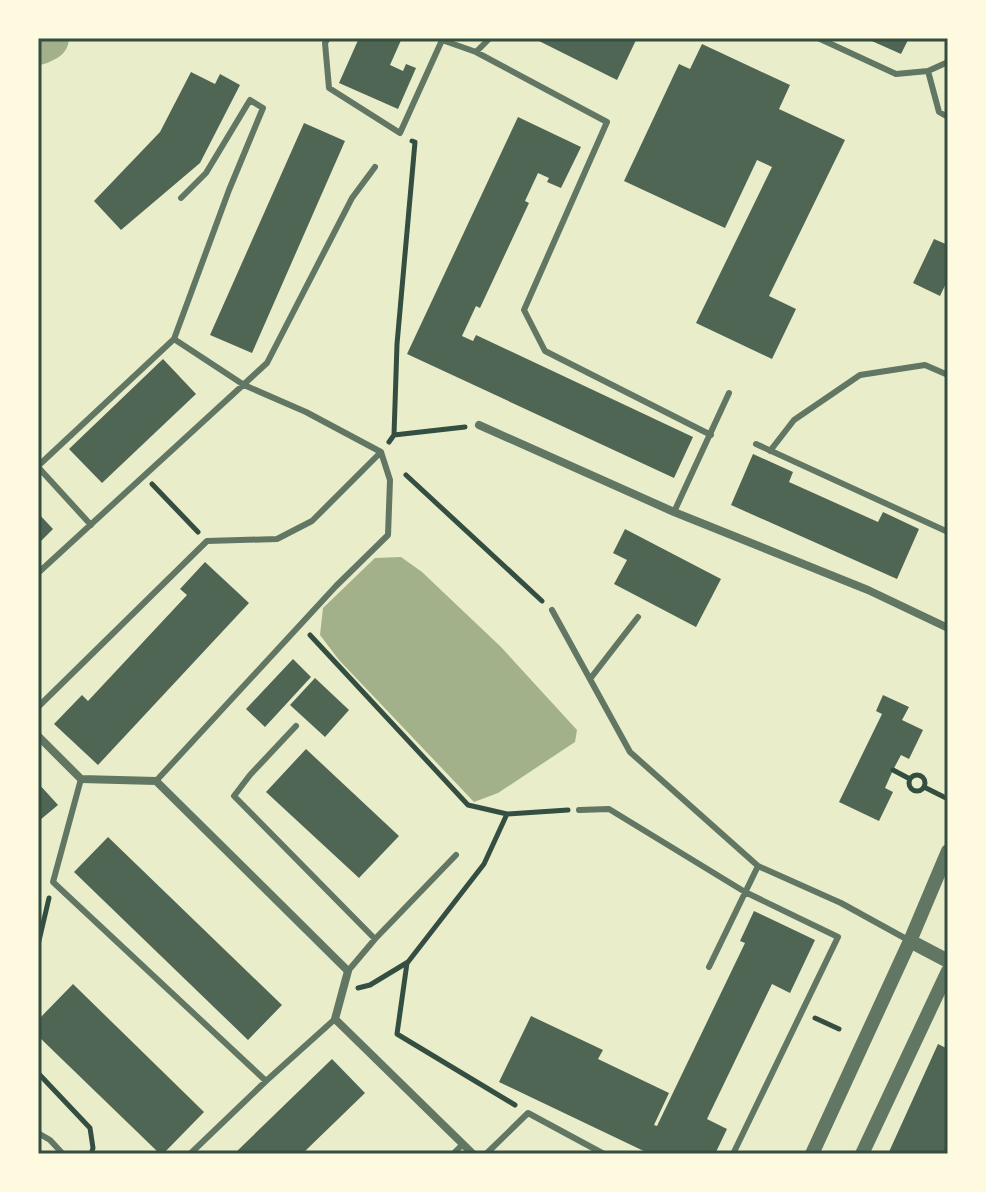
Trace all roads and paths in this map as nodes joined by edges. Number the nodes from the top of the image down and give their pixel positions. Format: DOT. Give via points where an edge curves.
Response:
graph roads {
  1 [pos="328,38"];
  2 [pos="490,38"];
  3 [pos="818,38"];
  4 [pos="443,39"];
  5 [pos="476,52"];
  6 [pos="948,62"];
  7 [pos="928,71"];
  8 [pos="948,117"];
  9 [pos="400,133"];
  10 [pos="375,167"];
  11 [pos="181,198"];
  12 [pos="174,339"];
  13 [pos="948,375"];
  14 [pos="244,385"];
  15 [pos="729,393"];
  16 [pos="479,425"];
  17 [pos="394,435"];
  18 [pos="711,435"];
  19 [pos="756,444"];
  20 [pos="770,451"];
  21 [pos="381,452"];
  22 [pos="38,467"];
  23 [pos="144,476"];
  24 [pos="674,512"];
  25 [pos="91,525"];
  26 [pos="948,532"];
  27 [pos="207,541"];
  28 [pos="38,573"];
  29 [pos="552,610"];
  30 [pos="638,617"];
  31 [pos="301,625"];
  32 [pos="948,628"];
  33 [pos="590,679"];
  34 [pos="38,707"];
  35 [pos="296,726"];
  36 [pos="38,736"];
  37 [pos="893,770"];
  38 [pos="81,779"];
  39 [pos="910,779"];
  40 [pos="156,781"];
  41 [pos="924,787"];
  42 [pos="948,799"];
  43 [pos="579,810"];
  44 [pos="507,814"];
  45 [pos="948,851"];
  46 [pos="456,855"];
  47 [pos="758,866"];
  48 [pos="53,882"];
  49 [pos="745,892"];
  50 [pos="375,939"];
  51 [pos="910,941"];
  52 [pos="38,945"];
  53 [pos="948,961"];
  54 [pos="408,962"];
  55 [pos="709,967"];
  56 [pos="348,971"];
  57 [pos="948,971"];
  58 [pos="342,993"];
  59 [pos="802,1012"];
  60 [pos="335,1019"];
  61 [pos="839,1029"];
  62 [pos="38,1073"];
  63 [pos="266,1081"];
  64 [pos="528,1113"];
  65 [pos="38,1133"];
  66 [pos="463,1144"];
  67 [pos="63,1154"];
  68 [pos="91,1154"];
  69 [pos="190,1154"];
  70 [pos="453,1154"];
  71 [pos="473,1154"];
  72 [pos="486,1154"];
  73 [pos="604,1154"];
  74 [pos="733,1154"];
  75 [pos="812,1154"];
  76 [pos="862,1154"];
  1 -- 9 [label="lane" via="329,88"];
  2 -- 5 [label="lane"];
  3 -- 7 [label="lane" via="896,74"];
  4 -- 5 [label="lane"];
  4 -- 9 [label="lane"];
  5 -- 18 [label="lane" via="607,122 524,310 545,351"];
  6 -- 7 [label="lane"];
  7 -- 8 [label="lane" via="939,112"];
  9 -- 17 [label="path" via="415,142"];
  10 -- 14 [label="lane" via="352,198 267,363"];
  11 -- 12 [label="lane" via="206,173 250,100 263,108"];
  12 -- 14 [label="lane"];
  12 -- 22 [label="lane"];
  13 -- 20 [label="lane" via="925,365 860,375 794,420"];
  14 -- 21 [label="lane"];
  14 -- 23 [label="lane"];
  15 -- 18 [label="lane"];
  16 -- 17 [label="path"];
  16 -- 24 [label="street"];
  17 -- 21 [label="path"];
  18 -- 24 [label="lane"];
  19 -- 20 [label="lane"];
  20 -- 26 [label="lane"];
  21 -- 27 [label="lane" via="312,521 277,539"];
  21 -- 29 [label="path"];
  21 -- 31 [label="lane" via="390,480 388,535"];
  22 -- 25 [label="lane"];
  23 -- 25 [label="lane"];
  23 -- 27 [label="path"];
  24 -- 32 [label="street"];
  25 -- 28 [label="lane"];
  27 -- 34 [label="lane"];
  29 -- 33 [label="lane"];
  30 -- 33 [label="lane"];
  31 -- 40 [label="lane"];
  31 -- 44 [label="path" via="468,805"];
  33 -- 47 [label="lane" via="630,752"];
  35 -- 50 [label="lane" via="234,796"];
  36 -- 38 [label="street"];
  37 -- 39 [label="path"];
  38 -- 40 [label="street"];
  38 -- 48 [label="lane"];
  39 -- 41 [label="path" via="913,790"];
  39 -- 41 [label="path" via="921,775"];
  40 -- 56 [label="street"];
  41 -- 42 [label="path"];
  43 -- 44 [label="path"];
  43 -- 49 [label="lane" via="609,809"];
  44 -- 54 [label="path" via="484,864"];
  45 -- 51 [label="street"];
  46 -- 50 [label="lane"];
  47 -- 49 [label="lane"];
  47 -- 51 [label="lane"];
  48 -- 52 [label="path"];
  48 -- 63 [label="lane"];
  49 -- 55 [label="lane"];
  49 -- 59 [label="lane" via="838,937"];
  50 -- 56 [label="lane"];
  51 -- 53 [label="street"];
  51 -- 75 [label="street"];
  54 -- 58 [label="path" via="370,985"];
  54 -- 64 [label="path" via="397,1034"];
  56 -- 58 [label="street"];
  57 -- 76 [label="street"];
  58 -- 60 [label="street"];
  59 -- 61 [label="path"];
  59 -- 74 [label="lane"];
  60 -- 63 [label="lane"];
  60 -- 66 [label="street"];
  62 -- 68 [label="path" via="90,1128"];
  63 -- 69 [label="lane"];
  64 -- 72 [label="lane"];
  64 -- 73 [label="lane"];
  65 -- 67 [label="lane"];
  66 -- 70 [label="lane"];
  66 -- 71 [label="street"];
}
